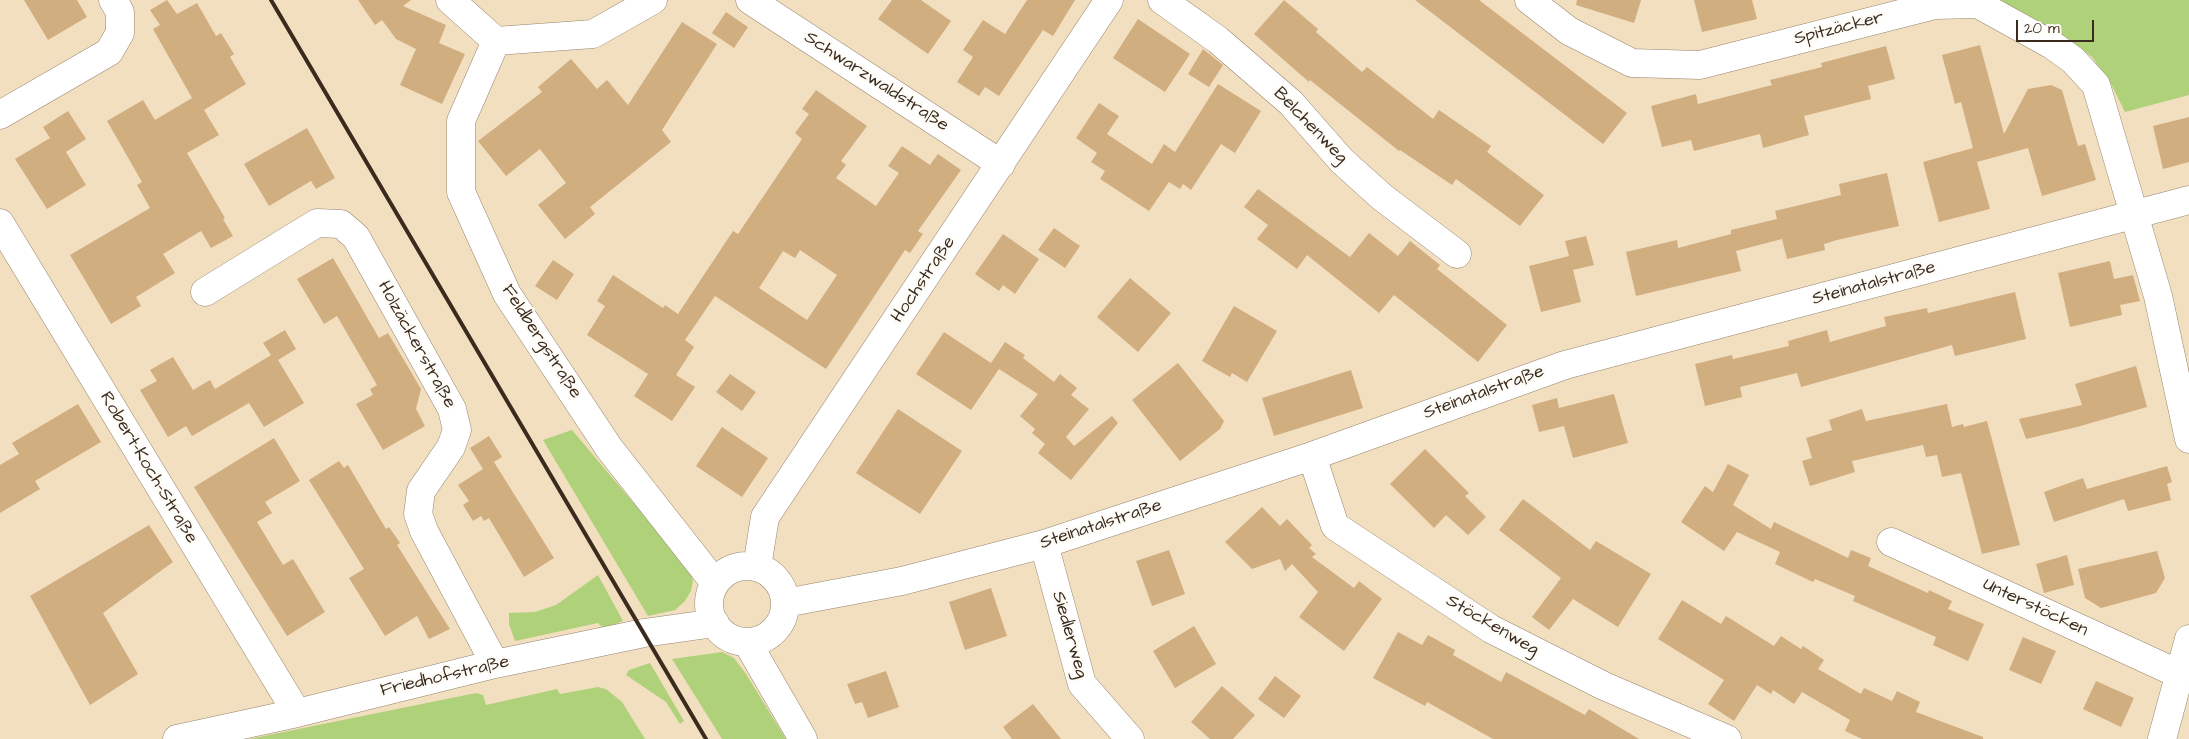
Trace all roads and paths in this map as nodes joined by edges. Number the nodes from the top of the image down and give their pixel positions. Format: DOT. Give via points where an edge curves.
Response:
graph roads {
  1 [pos="113,0"];
  2 [pos="450,0"];
  3 [pos="654,0"];
  4 [pos="750,0"];
  5 [pos="1109,0"];
  6 [pos="1162,0"];
  7 [pos="1529,0"];
  8 [pos="496,41"];
  9 [pos="0,115"];
  10 [pos="1001,164"];
  11 [pos="2189,200"];
  12 [pos="2136,216"];
  13 [pos="0,223"];
  14 [pos="1457,254"];
  15 [pos="205,292"];
  16 [pos="2189,439"];
  17 [pos="1312,456"];
  18 [pos="1891,542"];
  19 [pos="1044,544"];
  20 [pos="756,567"];
  21 [pos="716,583"];
  22 [pos="785,603"];
  23 [pos="715,623"];
  24 [pos="2189,639"];
  25 [pos="747,642"];
  26 [pos="495,664"];
  27 [pos="2180,674"];
  28 [pos="297,713"];
  29 [pos="177,739"];
  30 [pos="803,739"];
  31 [pos="1130,739"];
  32 [pos="1727,739"];
  33 [pos="2162,739"];
  1 -- 9 [label="street" via="120,12 120,33 108,52"];
  2 -- 8 [label="street"];
  3 -- 8 [label="street" via="593,34"];
  4 -- 10 [label="street, Schwarzwaldstraße"];
  5 -- 10 [label="street, Hochstraße"];
  6 -- 14 [label="street, Belchenweg" via="1226,46 1291,104 1342,160 1382,197"];
  7 -- 12 [label="street, Spitzäcker" via="1569,31 1632,63 1700,65 1935,5 1978,4 2052,45 2073,60 2096,85"];
  8 -- 21 [label="street, Feldbergstraße" via="461,121 461,192 507,294 609,448"];
  10 -- 20 [label="street, Hochstraße" via="765,517"];
  11 -- 12 [label="street, Steinatalstraße"];
  12 -- 16 [label="street" via="2158,296"];
  12 -- 17 [label="street, Steinatalstraße" via="1564,365"];
  13 -- 28 [label="street, Robert-Koch-Straße"];
  15 -- 26 [label="street, Holzäckerstraße" via="316,223 341,224 356,237 452,409 457,430 451,447 421,491 418,514"];
  17 -- 19 [label="street, Steinatalstraße"];
  17 -- 32 [label="street, Stöckenweg" via="1335,526 1491,629 1604,686"];
  18 -- 27 [label="street, Unterstöcken"];
  19 -- 22 [label="street, Steinatalstraße" via="902,581"];
  19 -- 31 [label="street, Siedlerweg" via="1082,684"];
  20 -- 21 [label="street" via="734,568"];
  20 -- 22 [label="street" via="777,580"];
  21 -- 23 [label="street" via="710,603"];
  22 -- 25 [label="street" via="783,615 774,630 759,640"];
  23 -- 25 [label="street" via="729,636"];
  23 -- 26 [label="street, Friedhofstraße" via="644,633"];
  24 -- 27 [label="street"];
  25 -- 30 [label="street"];
  26 -- 28 [label="street, Friedhofstraße"];
  27 -- 33 [label="street"];
  28 -- 29 [label="street, Friedhofstraße"];
}
